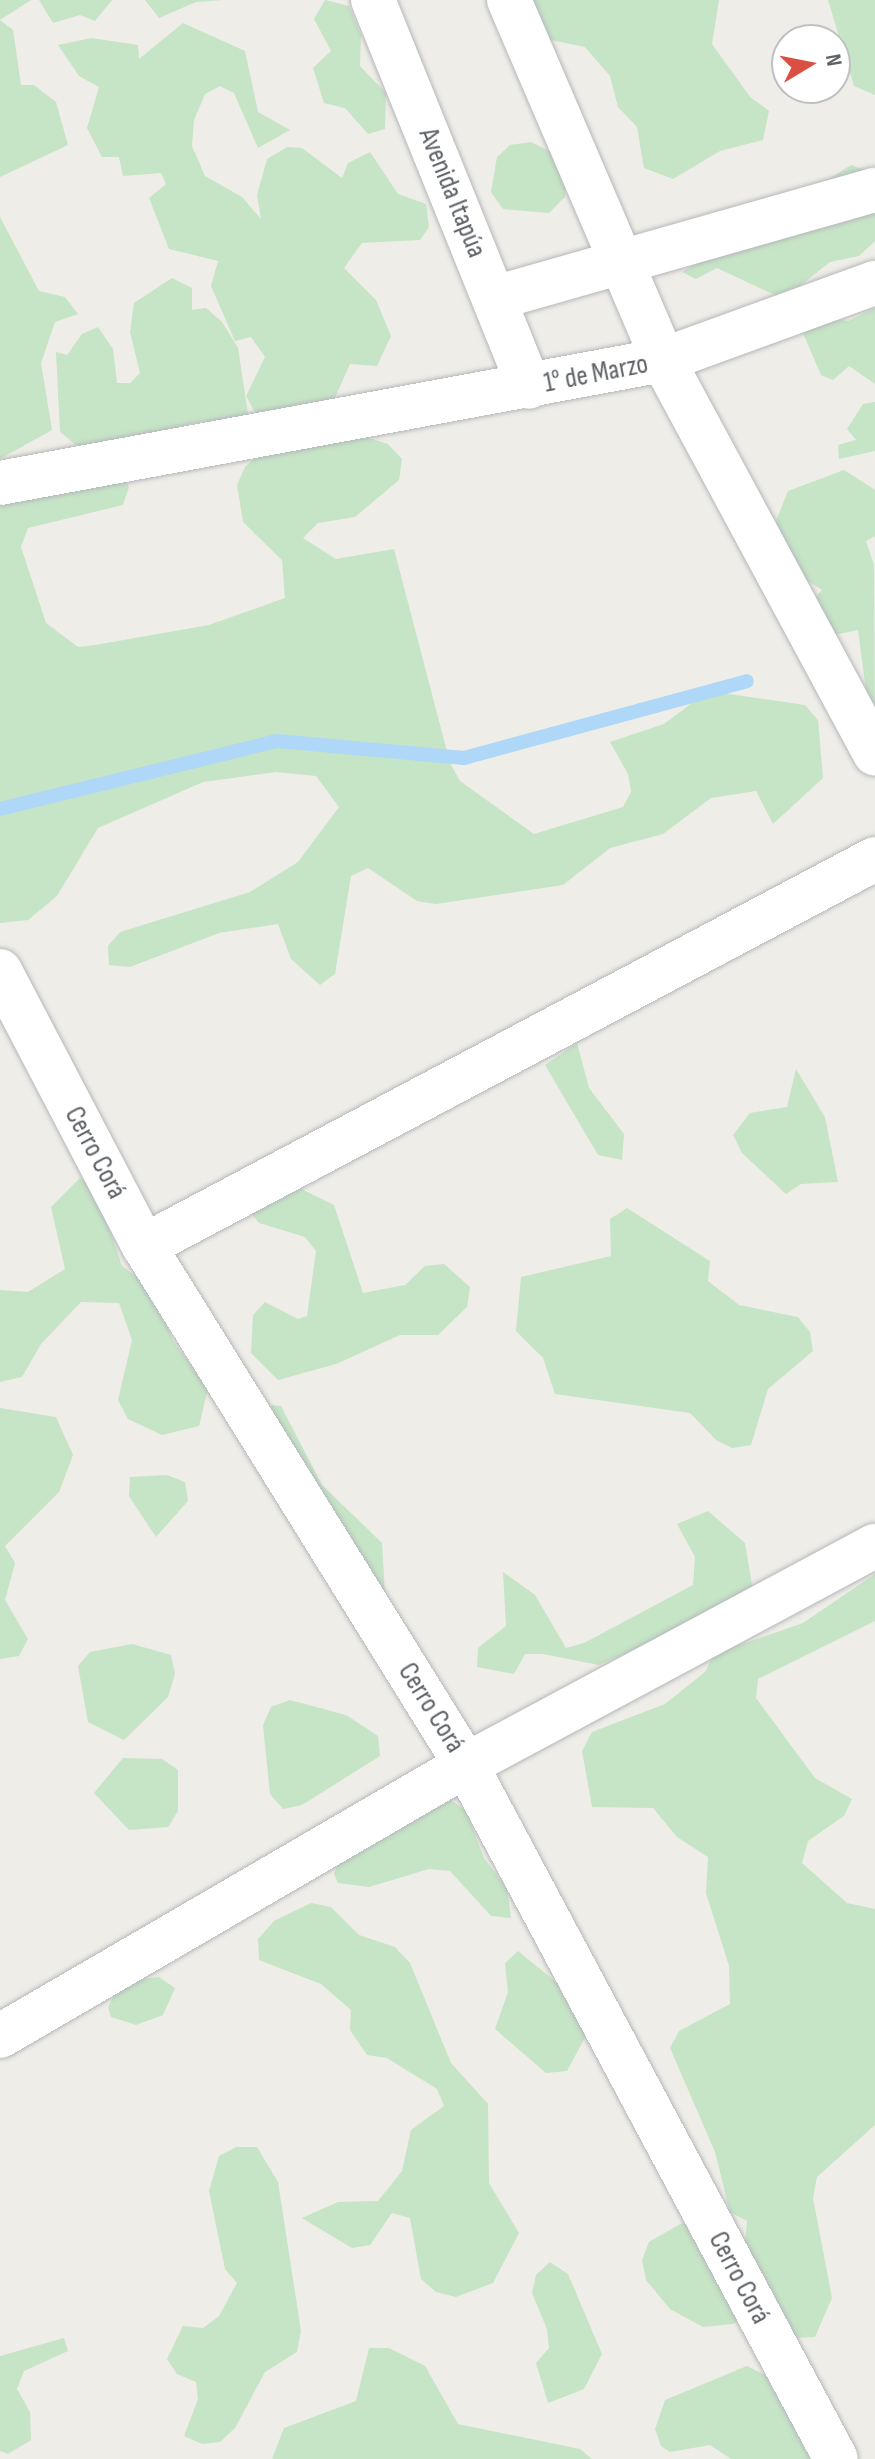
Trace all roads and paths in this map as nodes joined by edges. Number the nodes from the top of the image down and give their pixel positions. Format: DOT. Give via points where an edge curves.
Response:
graph roads {
  1 [pos="373,0"];
  2 [pos="509,0"];
  3 [pos="875,190"];
  4 [pos="624,266"];
  5 [pos="875,283"];
  6 [pos="495,298"];
  7 [pos="663,360"];
  8 [pos="529,387"];
  9 [pos="0,483"];
  10 [pos="875,754"];
  11 [pos="875,859"];
  12 [pos="2,979"];
  13 [pos="144,1246"];
  14 [pos="875,1546"];
  15 [pos="466,1765"];
  16 [pos="0,2036"];
  17 [pos="836,2459"];
  1 -- 6 [label="street, Avenida Itapúa"];
  2 -- 4 [label="street"];
  3 -- 4 [label="street"];
  4 -- 6 [label="street"];
  4 -- 7 [label="street"];
  5 -- 7 [label="street, 1° de Marzo"];
  6 -- 8 [label="street, Avenida Itapúa"];
  7 -- 8 [label="street, 1° de Marzo"];
  7 -- 10 [label="street"];
  8 -- 9 [label="street, 1° de Marzo"];
  11 -- 13 [label="street"];
  12 -- 13 [label="street, Cerro Corá"];
  13 -- 15 [label="street, Cerro Corá"];
  14 -- 15 [label="street"];
  15 -- 16 [label="street"];
  15 -- 17 [label="street, Cerro Corá"];
}
